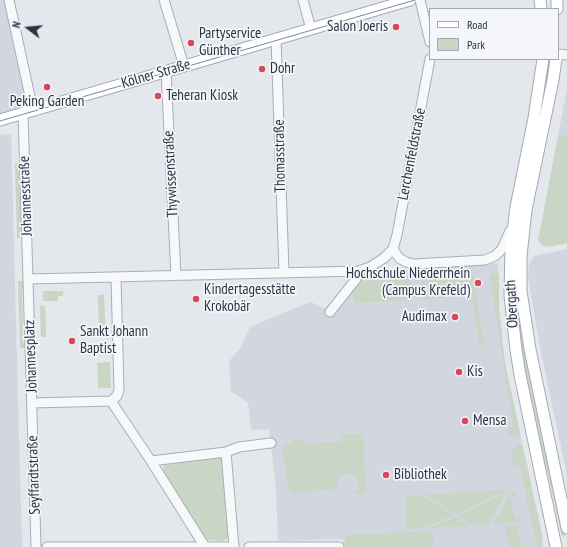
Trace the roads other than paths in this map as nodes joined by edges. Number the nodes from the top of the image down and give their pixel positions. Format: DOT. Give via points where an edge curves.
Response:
graph roads {
  1 [pos="8,0"];
  2 [pos="164,0"];
  3 [pos="303,0"];
  4 [pos="410,0"];
  5 [pos="420,0"];
  6 [pos="311,29"];
  7 [pos="429,38"];
  8 [pos="276,39"];
  9 [pos="430,60"];
  10 [pos="544,60"];
  11 [pos="556,60"];
  12 [pos="184,66"];
  13 [pos="166,71"];
  14 [pos="28,111"];
  15 [pos="0,120"];
  16 [pos="514,221"];
  17 [pos="393,249"];
  18 [pos="359,271"];
  19 [pos="284,272"];
  20 [pos="176,276"];
  21 [pos="116,278"];
  22 [pos="28,279"];
  23 [pos="330,312"];
  24 [pos="111,401"];
  25 [pos="32,403"];
  26 [pos="271,443"];
  27 [pos="226,452"];
  28 [pos="151,461"];
  29 [pos="567,528"];
  30 [pos="36,547"];
  31 [pos="47,547"];
  32 [pos="205,547"];
  33 [pos="229,547"];
  34 [pos="234,547"];
  35 [pos="249,547"];
  36 [pos="339,547"];
  37 [pos="556,547"];
  1 -- 14 [label="street, Johannesstraße"];
  2 -- 12 [label="street"];
  3 -- 6 [label="street"];
  4 -- 6 [label="main road, Kölner Straße"];
  5 -- 7 [label="street"];
  6 -- 8 [label="main road, Kölner Straße"];
  8 -- 12 [label="main road, Kölner Straße"];
  8 -- 19 [label="street, Thomasstraße"];
  9 -- 17 [label="street, Lerchenfeldstraße"];
  10 -- 16 [label="main road, Obergath"];
  11 -- 29 [label="main road, Obergath" via="526,210 521,256 521,291 525,326"];
  12 -- 13 [label="main road, Kölner Straße"];
  13 -- 14 [label="main road, Kölner Straße"];
  13 -- 20 [label="street, Thywissenstraße"];
  14 -- 15 [label="main road, Kölner Straße"];
  14 -- 22 [label="street, Johannesstraße"];
  16 -- 17 [label="street" via="502,249 495,256 485,260 414,264 399,258"];
  16 -- 37 [label="main road, Obergath" via="510,295 516,350"];
  17 -- 18 [label="street" via="384,258"];
  18 -- 19 [label="street"];
  18 -- 23 [label="street" via="356,279"];
  19 -- 20 [label="street"];
  20 -- 21 [label="street"];
  21 -- 22 [label="street"];
  21 -- 24 [label="street" via="119,390"];
  22 -- 25 [label="street, Johannesplatz"];
  24 -- 25 [label="street, Johannesplatz"];
  24 -- 28 [label="street"];
  25 -- 30 [label="street, Seyffardtstraße"];
  26 -- 27 [label="street" via="240,447"];
  27 -- 28 [label="street"];
  27 -- 34 [label="street"];
  28 -- 32 [label="street"];
  31 -- 32 [label="street"];
  32 -- 33 [label="street"];
  35 -- 36 [label="street"];
}
